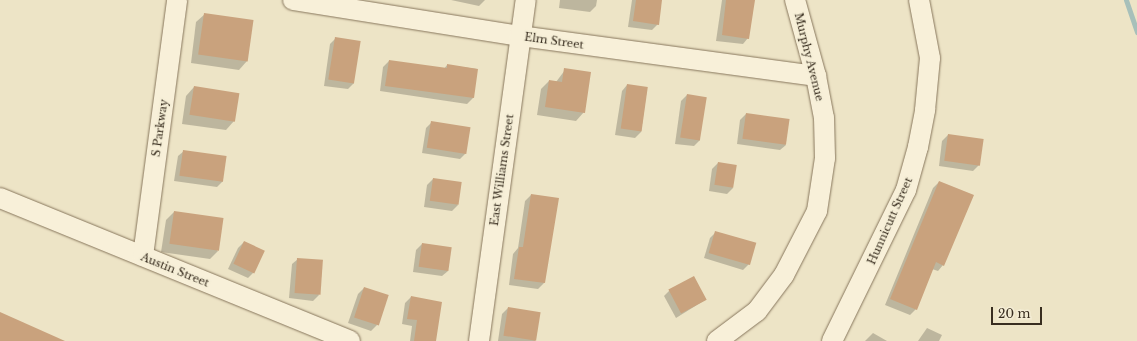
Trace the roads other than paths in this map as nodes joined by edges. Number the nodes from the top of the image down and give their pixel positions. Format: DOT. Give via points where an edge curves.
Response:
graph roads {
  1 [pos="177,0"];
  2 [pos="293,0"];
  3 [pos="526,0"];
  4 [pos="795,0"];
  5 [pos="920,0"];
  6 [pos="520,36"];
  7 [pos="816,76"];
  8 [pos="0,198"];
  9 [pos="143,256"];
  10 [pos="350,341"];
  11 [pos="479,341"];
  12 [pos="717,341"];
  13 [pos="832,341"];
  1 -- 9 [label="street, S Parkway"];
  2 -- 6 [label="street, Elm Street"];
  3 -- 6 [label="street, East Williams Street"];
  4 -- 7 [label="street, Murphy Avenue"];
  5 -- 13 [label="street, Hunnicutt Street" via="930,58 918,147 906,190"];
  6 -- 7 [label="street, Elm Street"];
  6 -- 11 [label="street, East Williams Street"];
  7 -- 12 [label="street, Murphy Avenue" via="824,118 825,158 816,211 780,281 757,311"];
  8 -- 9 [label="street, Austin Street"];
  9 -- 10 [label="street, Austin Street"];
}
